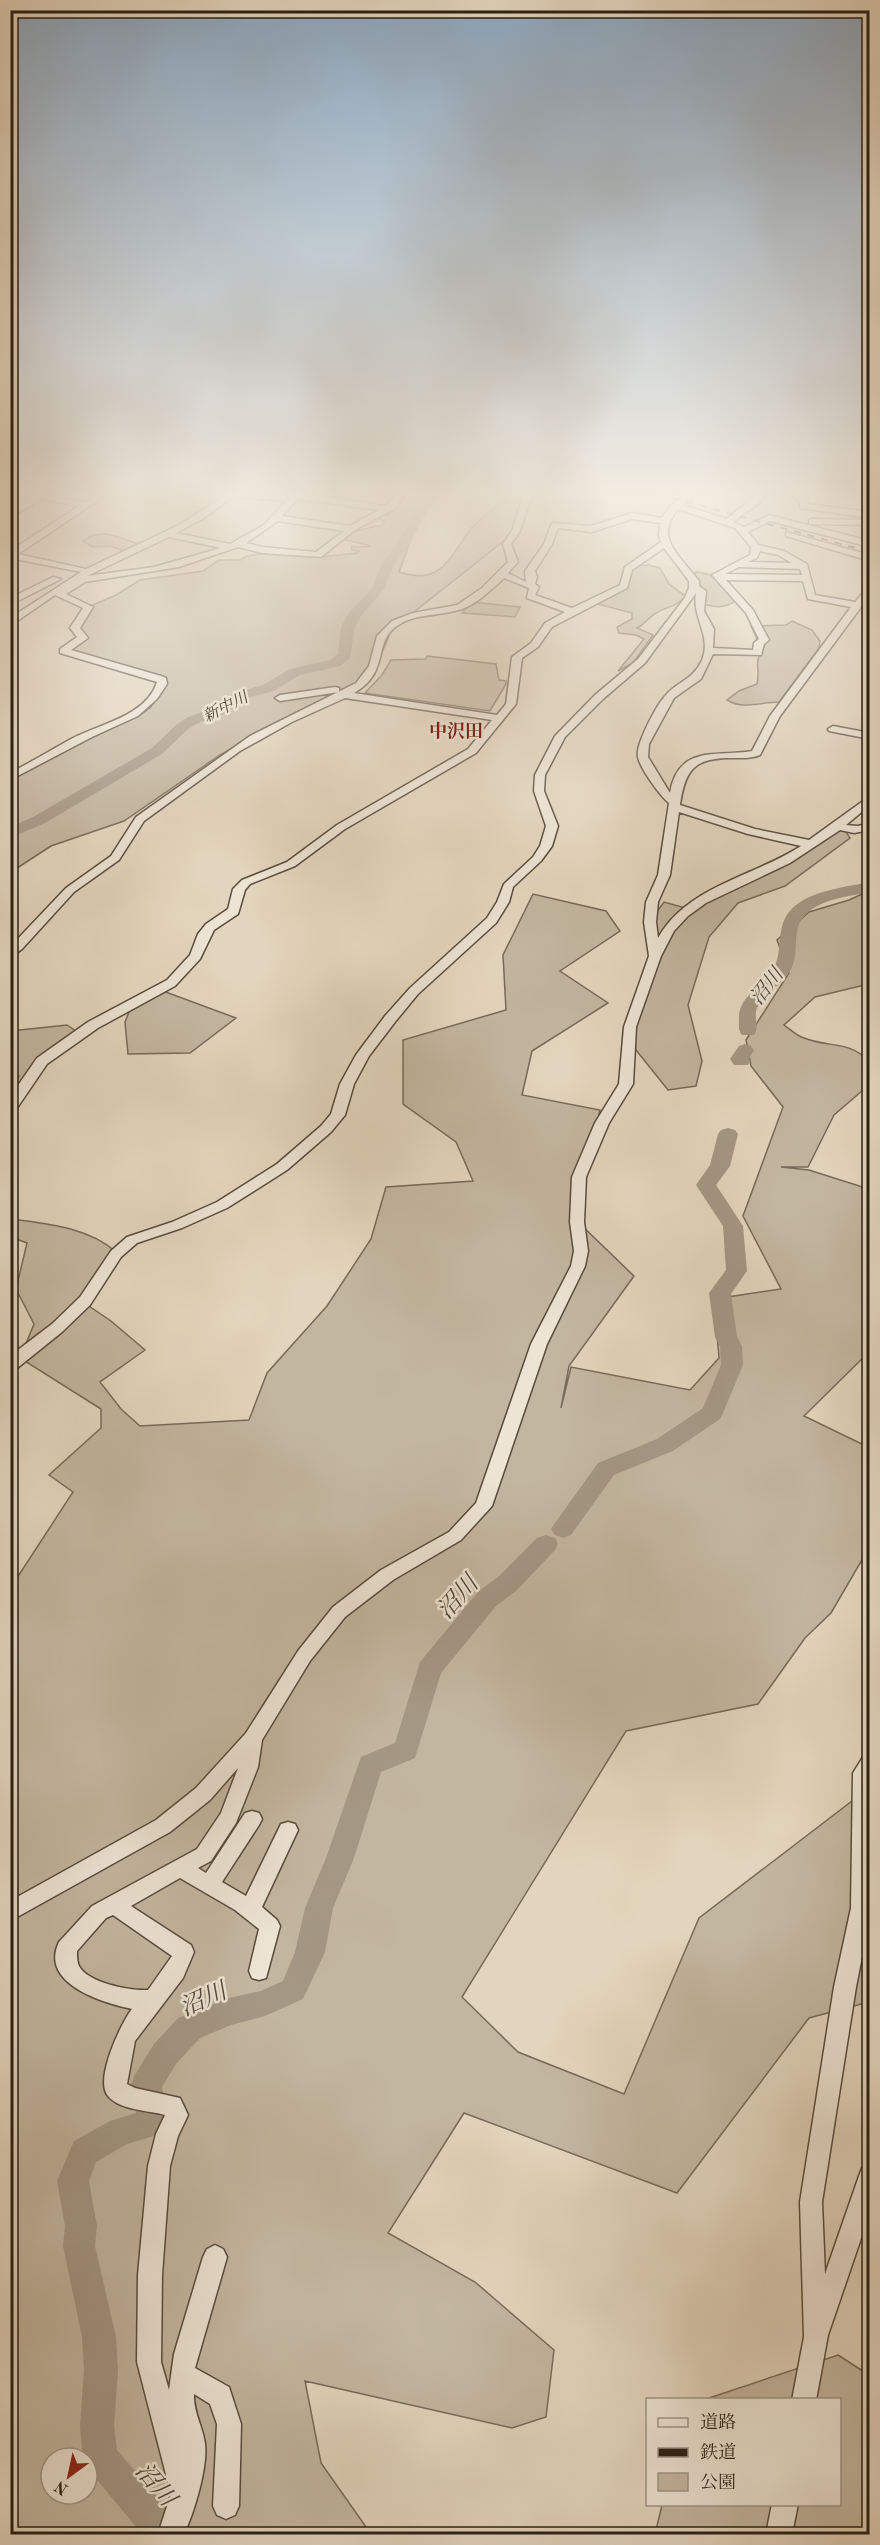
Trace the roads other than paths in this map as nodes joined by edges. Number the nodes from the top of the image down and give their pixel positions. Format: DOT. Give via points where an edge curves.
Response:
graph roads {
  1 [pos="23,613"];
  2 [pos="84,613"];
  3 [pos="427,613"];
  4 [pos="568,613"];
  5 [pos="678,613"];
  6 [pos="699,613"];
  7 [pos="750,613"];
  8 [pos="850,613"];
  9 [pos="10,623"];
  10 [pos="709,651"];
  11 [pos="377,658"];
  12 [pos="346,695"];
  13 [pos="280,698"];
  14 [pos="498,718"];
  15 [pos="833,729"];
  16 [pos="870,736"];
  17 [pos="10,777"];
  18 [pos="870,799"];
  19 [pos="675,805"];
  20 [pos="838,826"];
  21 [pos="870,826"];
  22 [pos="810,844"];
  23 [pos="10,954"];
  24 [pos="655,956"];
  25 [pos="10,1108"];
  26 [pos="10,1365"];
  27 [pos="253,1738"];
  28 [pos="870,1763"];
  29 [pos="252,1819"];
  30 [pos="288,1830"];
  31 [pos="180,1868"];
  32 [pos="209,1885"];
  33 [pos="114,1905"];
  34 [pos="249,1910"];
  35 [pos="10,1912"];
  36 [pos="259,1971"];
  37 [pos="150,2000"];
  38 [pos="870,2176"];
  39 [pos="215,2257"];
  40 [pos="816,2337"];
  41 [pos="182,2374"];
  42 [pos="804,2398"];
  43 [pos="184,2494"];
  44 [pos="226,2506"];
  45 [pos="785,2506"];
  46 [pos="174,2528"];
  47 [pos="779,2535"];
  1 -- 9 [label="street"];
  2 -- 17 [label="street" via="75,628 83,638 63,651 157,678 162,684 149,705 139,712 74,741"];
  3 -- 11 [label="street" via="397,622 382,632"];
  4 -- 14 [label="street" via="548,625 535,645 517,657 511,704"];
  5 -- 26 [label="street" via="642,661 560,736 540,775 539,791 552,826 546,846 508,886 492,920 414,991 390,1019 363,1055 347,1084 338,1115 326,1129 282,1167 222,1205 132,1240 116,1254 85,1301"];
  6 -- 10 [label="street" via="709,629"];
  7 -- 10 [label="street" via="764,639 758,653"];
  8 -- 19 [label="street" via="775,716 756,753 703,757 691,762 681,771"];
  10 -- 19 [label="street" via="697,677 670,696 644,744 643,757 648,768"];
  11 -- 12 [label="street" via="366,679"];
  11 -- 13 [label="street" via="342,689"];
  12 -- 14 [label="street"];
  12 -- 23 [label="street" via="228,753 140,819 118,856 72,888"];
  14 -- 25 [label="street" via="472,751 341,827 291,864 246,882 239,889 234,911 210,927 196,956 171,983 93,1025 42,1061"];
  15 -- 16 [label="street"];
  18 -- 20 [label="street"];
  19 -- 22 [label="street" via="752,832"];
  19 -- 24 [label="street" via="664,875 652,902 650,922"];
  20 -- 21 [label="street" via="863,830"];
  20 -- 22 [label="street"];
  22 -- 24 [label="street" via="786,861 702,900 684,913"];
  24 -- 27 [label="street" via="630,1026 626,1084 602,1123 579,1177 580,1259 538,1344 484,1506 455,1536 387,1575 339,1612 304,1656"];
  27 -- 31 [label="street" via="248,1767 229,1817 204,1855"];
  27 -- 35 [label="street" via="203,1794 163,1826"];
  28 -- 40 [label="street" via="863,1773 861,1908 811,2202"];
  29 -- 32 [label="street"];
  30 -- 34 [label="street"];
  31 -- 32 [label="street"];
  31 -- 33 [label="street"];
  32 -- 34 [label="street"];
  33 -- 37 [label="street" via="184,1952 176,1970"];
  33 -- 37 [label="street" via="99,1912 66,1948 68,1966 86,1985 136,2002"];
  34 -- 36 [label="street" via="270,1926"];
  37 -- 43 [label="street" via="127,2034 119,2056 116,2090 132,2098 172,2105 177,2115 167,2134 159,2166 150,2275 149,2362"];
  38 -- 40 [label="street"];
  39 -- 41 [label="street"];
  40 -- 42 [label="street"];
  41 -- 43 [label="street" via="181,2406 193,2444 191,2474"];
  41 -- 44 [label="street" via="220,2396 229,2424"];
  43 -- 46 [label="street"];
  45 -- 47 [label="street"];
}
